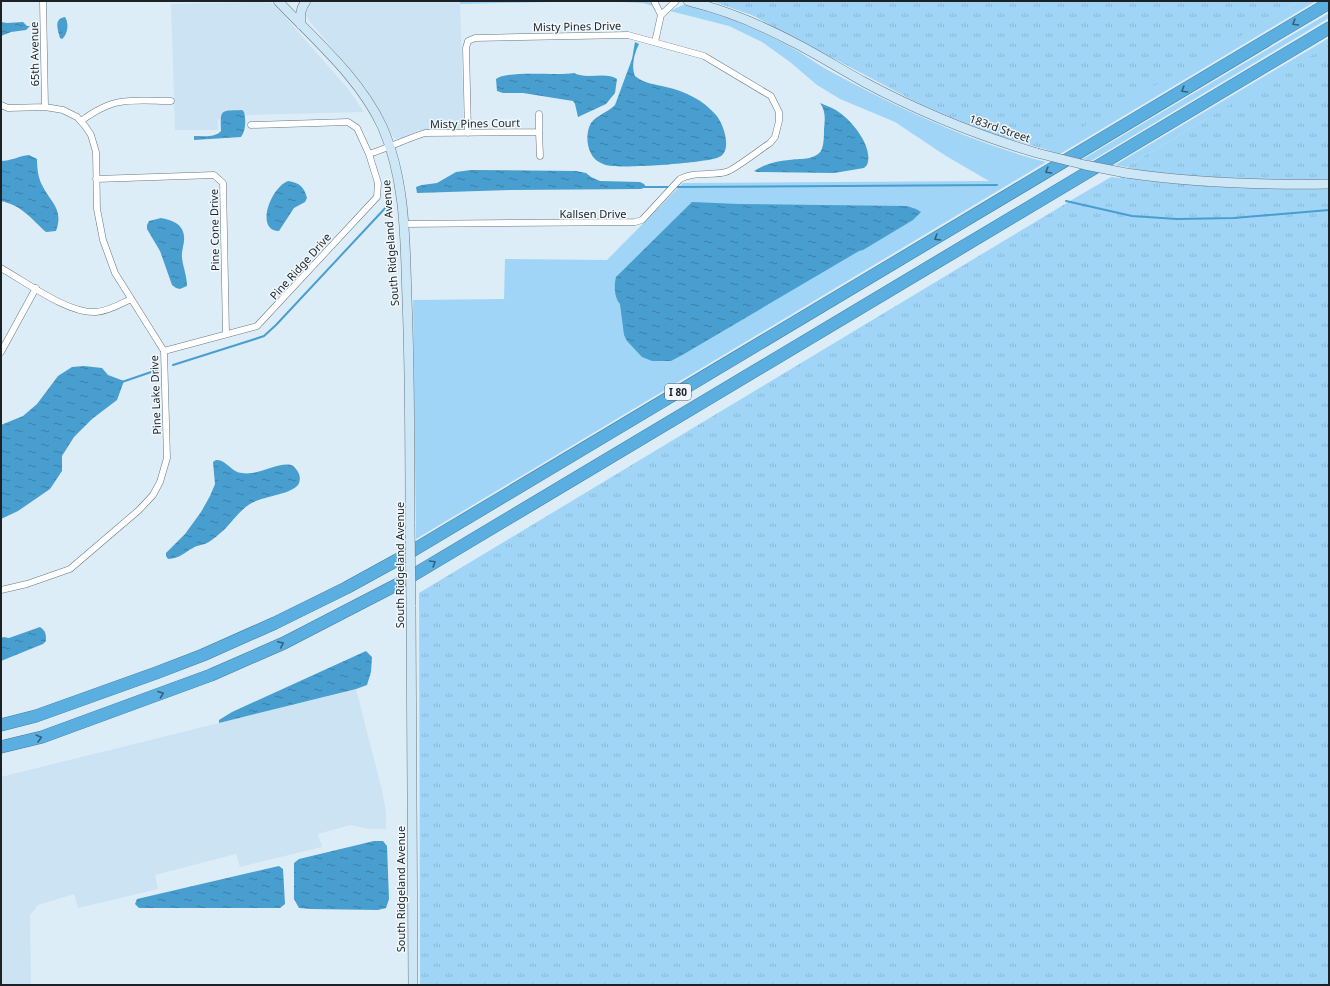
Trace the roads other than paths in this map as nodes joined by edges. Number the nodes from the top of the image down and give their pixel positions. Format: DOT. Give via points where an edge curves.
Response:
graph roads {
  1 [pos="43,1"];
  2 [pos="278,1"];
  3 [pos="306,1"];
  4 [pos="654,1"];
  5 [pos="676,1"];
  6 [pos="688,1"];
  7 [pos="1329,3"];
  8 [pos="661,15"];
  9 [pos="301,25"];
  10 [pos="1329,28"];
  11 [pos="655,42"];
  12 [pos="171,101"];
  13 [pos="1,105"];
  14 [pos="45,107"];
  15 [pos="539,114"];
  16 [pos="81,121"];
  17 [pos="251,125"];
  18 [pos="539,132"];
  19 [pos="468,133"];
  20 [pos="775,136"];
  21 [pos="390,147"];
  22 [pos="369,154"];
  23 [pos="540,156"];
  24 [pos="96,179"];
  25 [pos="1329,184"];
  26 [pos="403,224"];
  27 [pos="1,268"];
  28 [pos="36,288"];
  29 [pos="131,299"];
  30 [pos="226,334"];
  31 [pos="164,351"];
  32 [pos="1,352"];
  33 [pos="1,590"];
  34 [pos="1,725"];
  35 [pos="1,747"];
  36 [pos="413,985"];
  1 -- 14 [label="street, 65th Avenue"];
  2 -- 9 [label="street, South Ridgeland Avenue"];
  3 -- 9 [label="street" via="301,8"];
  4 -- 8 [label="street"];
  5 -- 8 [label="street"];
  6 -- 25 [label="street, 183rd Street, bridge" via="738,17 772,32 863,82 937,118 1037,153 1126,174 1162,179"];
  7 -- 34 [label="highway, I 80, one-way" via="346,588 275,623 156,674 36,716"];
  8 -- 11 [label="street"];
  9 -- 21 [label="street, South Ridgeland Avenue" via="346,72 365,97"];
  35 -- 10 [label="highway, I 80, one-way" via="42,737 211,675 284,643 380,593"];
  11 -- 19 [label="street, Misty Pines Drive" via="628,35 475,38 468,41"];
  11 -- 20 [label="street, Misty Pines Drive" via="704,56 770,96 779,112"];
  12 -- 16 [label="street" via="118,102"];
  13 -- 14 [label="street, Pine Lake Drive" via="8,108"];
  14 -- 16 [label="street, Pine Lake Drive" via="63,110"];
  15 -- 18 [label="street"];
  16 -- 24 [label="street, Pine Lake Drive" via="89,130 94,142"];
  17 -- 22 [label="street, Pine Ridge Drive" via="348,122 357,128"];
  18 -- 19 [label="street, Misty Pines Court"];
  18 -- 23 [label="street"];
  19 -- 21 [label="street, Misty Pines Court" via="425,133"];
  20 -- 26 [label="street, Kallsen Drive" via="728,172 687,175 680,179 642,220 635,222"];
  21 -- 22 [label="street"];
  21 -- 26 [label="street, South Ridgeland Avenue" via="398,178"];
  22 -- 30 [label="street, Pine Ridge Drive" via="378,183 377,197 257,326"];
  24 -- 29 [label="street, Pine Lake Drive" via="97,209 103,240 115,273"];
  24 -- 30 [label="street, Pine Cone Drive" via="214,175 223,183"];
  26 -- 36 [label="street, South Ridgeland Avenue, bridge" via="411,410"];
  27 -- 28 [label="street"];
  28 -- 29 [label="street" via="59,302 83,311 96,312"];
  28 -- 32 [label="street"];
  29 -- 31 [label="street, Pine Lake Drive"];
  30 -- 31 [label="street, Pine Ridge Drive"];
  31 -- 33 [label="street, Pine Lake Drive" via="166,458 160,482 153,495 70,569 28,584"];
}
